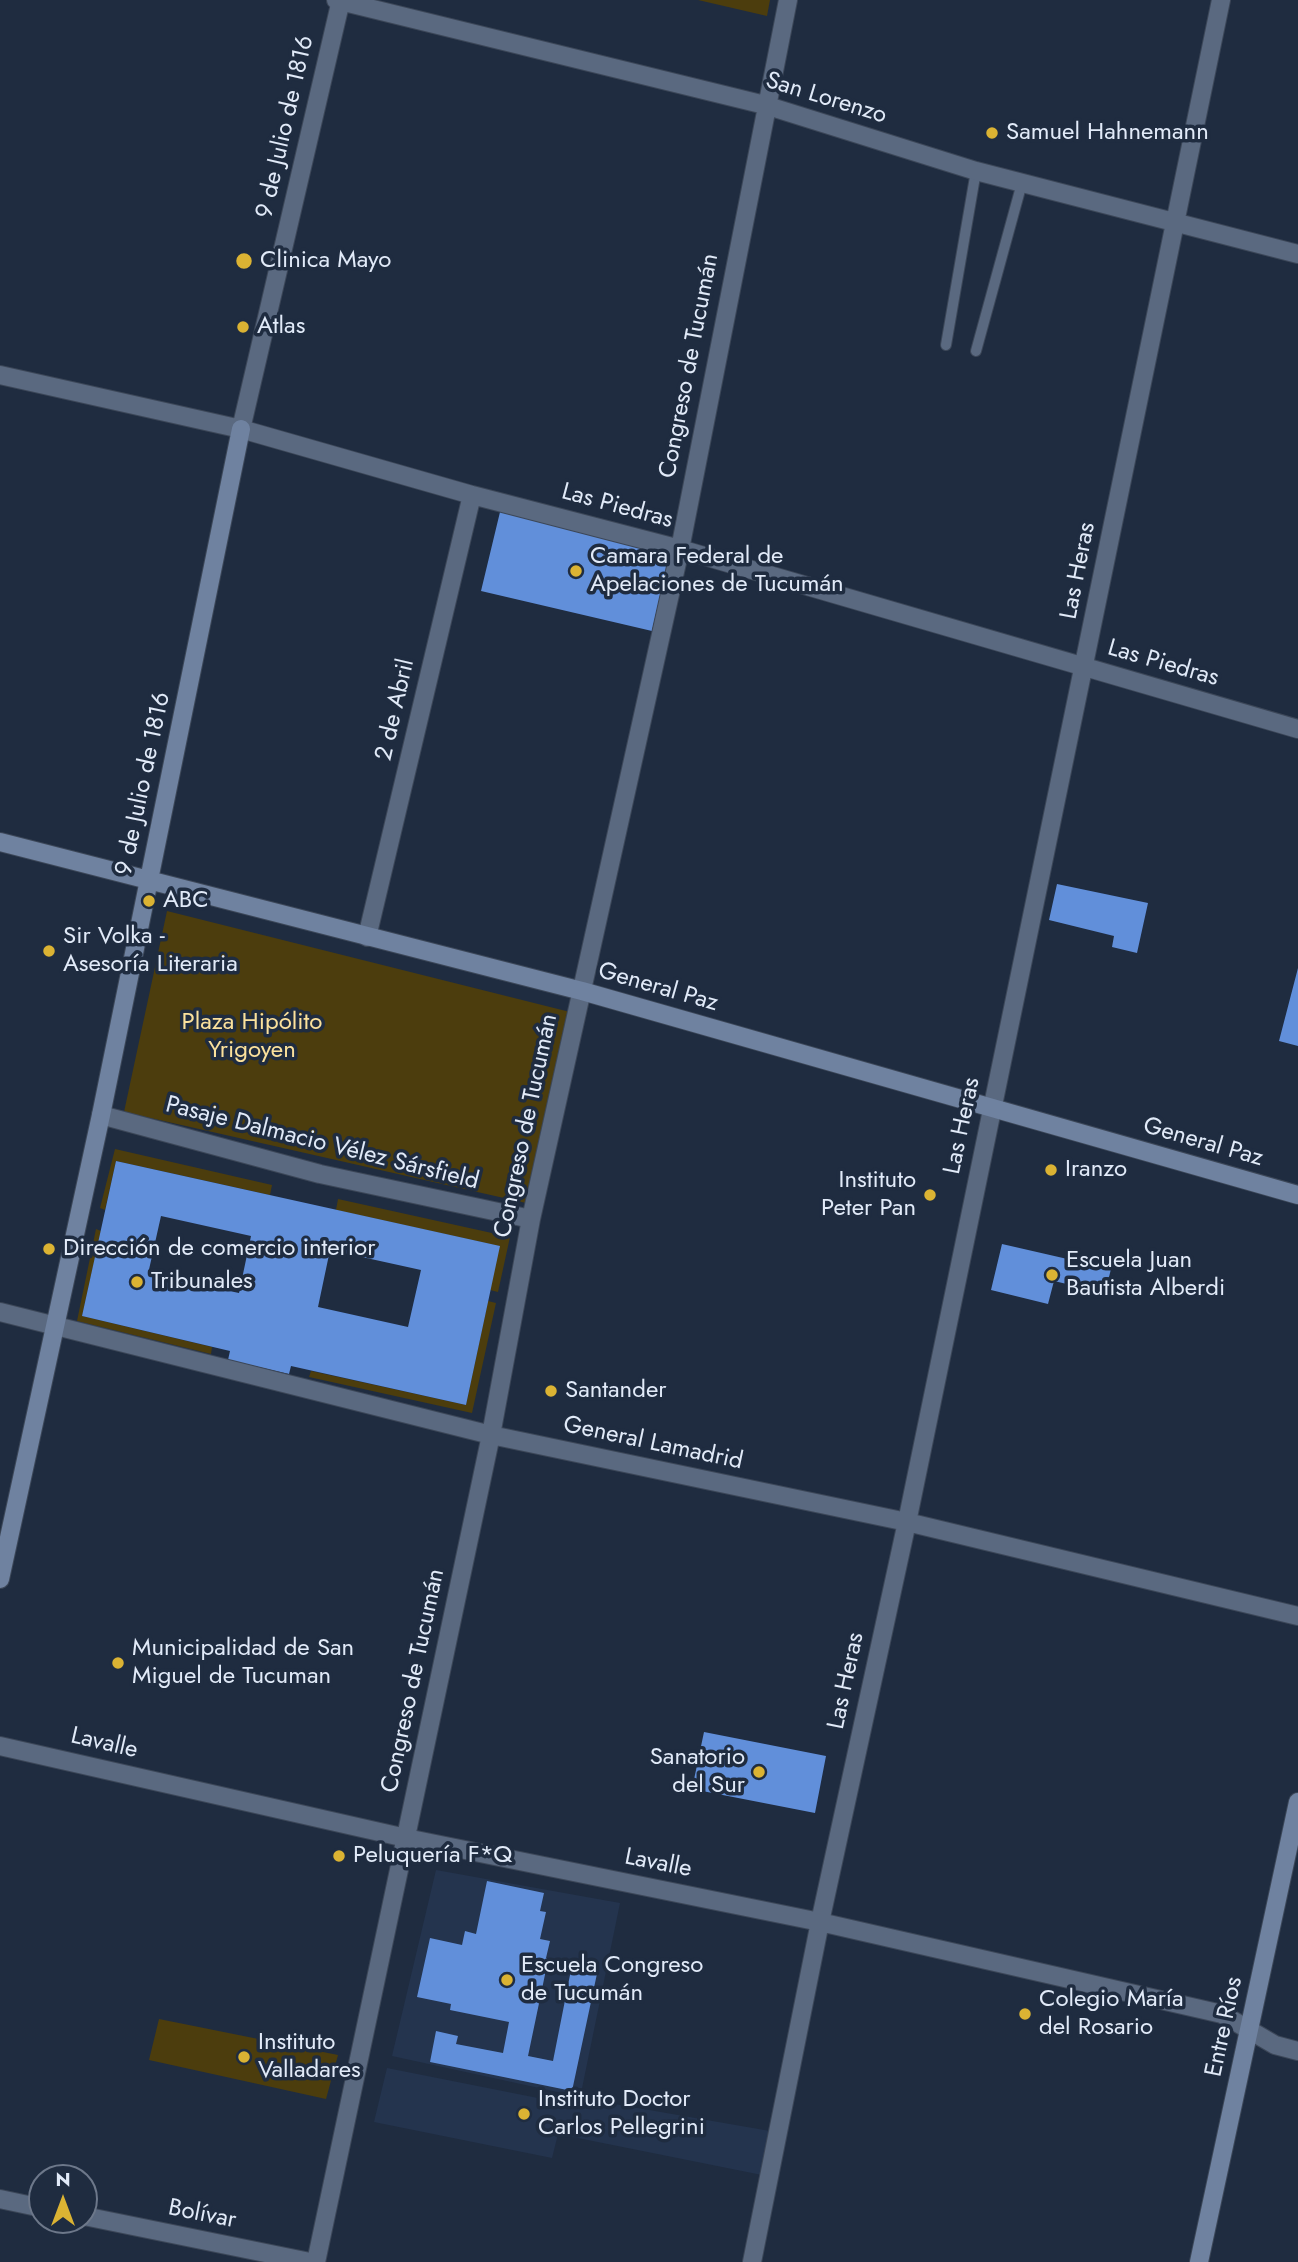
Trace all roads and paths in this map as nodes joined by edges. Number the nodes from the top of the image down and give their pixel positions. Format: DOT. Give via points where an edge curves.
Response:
graph roads {
  1 [pos="339,0"];
  2 [pos="788,0"];
  3 [pos="1222,0"];
  4 [pos="765,105"];
  5 [pos="976,171"];
  6 [pos="1022,183"];
  7 [pos="1174,223"];
  8 [pos="1298,254"];
  9 [pos="946,345"];
  10 [pos="976,351"];
  11 [pos="0,375"];
  12 [pos="241,429"];
  13 [pos="472,495"];
  14 [pos="680,549"];
  15 [pos="1084,666"];
  16 [pos="1298,729"];
  17 [pos="0,842"];
  18 [pos="149,881"];
  19 [pos="367,936"];
  20 [pos="582,991"];
  21 [pos="992,1109"];
  22 [pos="102,1115"];
  23 [pos="1298,1195"];
  24 [pos="531,1219"];
  25 [pos="0,1312"];
  26 [pos="54,1326"];
  27 [pos="491,1435"];
  28 [pos="907,1522"];
  29 [pos="0,1579"];
  30 [pos="1298,1616"];
  31 [pos="0,1746"];
  32 [pos="1298,1802"];
  33 [pos="406,1838"];
  34 [pos="820,1922"];
  35 [pos="1250,2030"];
  36 [pos="1298,2051"];
  37 [pos="0,2199"];
  38 [pos="28,2205"];
  39 [pos="98,2219"];
  40 [pos="310,2262"];
  41 [pos="316,2262"];
  42 [pos="752,2262"];
  43 [pos="1199,2262"];
  1 -- 4 [label="street, San Lorenzo"];
  1 -- 12 [label="street, 9 de Julio de 1816"];
  2 -- 4 [label="street, Congreso de Tucumán"];
  3 -- 7 [label="street, Las Heras"];
  4 -- 5 [label="street, San Lorenzo"];
  4 -- 14 [label="street, Congreso de Tucumán"];
  5 -- 6 [label="street, San Lorenzo"];
  5 -- 9 [label="lane"];
  6 -- 7 [label="street, San Lorenzo"];
  6 -- 10 [label="lane"];
  7 -- 8 [label="street, San Lorenzo"];
  7 -- 15 [label="street, Las Heras"];
  11 -- 12 [label="street, Las Piedras"];
  12 -- 13 [label="street, Las Piedras"];
  12 -- 18 [label="street, 9 de Julio de 1816"];
  13 -- 14 [label="street, Las Piedras"];
  13 -- 19 [label="street, 2 de Abril"];
  14 -- 15 [label="street, Las Piedras"];
  14 -- 20 [label="street, Congreso de Tucumán"];
  15 -- 16 [label="street, Las Piedras"];
  15 -- 21 [label="street, Las Heras"];
  17 -- 18 [label="street, General Paz"];
  18 -- 19 [label="street, General Paz"];
  18 -- 22 [label="street, 9 de Julio de 1816"];
  19 -- 20 [label="street, General Paz"];
  20 -- 21 [label="street, General Paz"];
  20 -- 24 [label="street, Congreso de Tucumán"];
  21 -- 23 [label="street, General Paz"];
  21 -- 28 [label="street, Las Heras"];
  22 -- 24 [label="street, Pasaje Dalmacio Vélez Sársfield" via="320,1174"];
  22 -- 26 [label="street, 9 de Julio de 1816"];
  24 -- 27 [label="street, Congreso de Tucumán"];
  25 -- 26 [label="street, General Lamadrid"];
  26 -- 27 [label="street, General Lamadrid"];
  26 -- 29 [label="street, 9 de Julio de 1816"];
  27 -- 28 [label="street, General Lamadrid"];
  27 -- 33 [label="street, Congreso de Tucumán"];
  28 -- 30 [label="street, General Lamadrid"];
  28 -- 34 [label="street, Las Heras"];
  31 -- 33 [label="street, Lavalle"];
  32 -- 35 [label="street, Entre Ríos"];
  33 -- 34 [label="street, Lavalle"];
  33 -- 41 [label="street, Congreso de Tucumán"];
  34 -- 35 [label="street, Lavalle" via="1222,2014"];
  34 -- 42 [label="street, Las Heras"];
  35 -- 36 [label="street, Lavalle" via="1275,2045"];
  35 -- 43 [label="street, Entre Ríos"];
  37 -- 38 [label="street"];
  39 -- 40 [label="street, Bolívar"];
}
